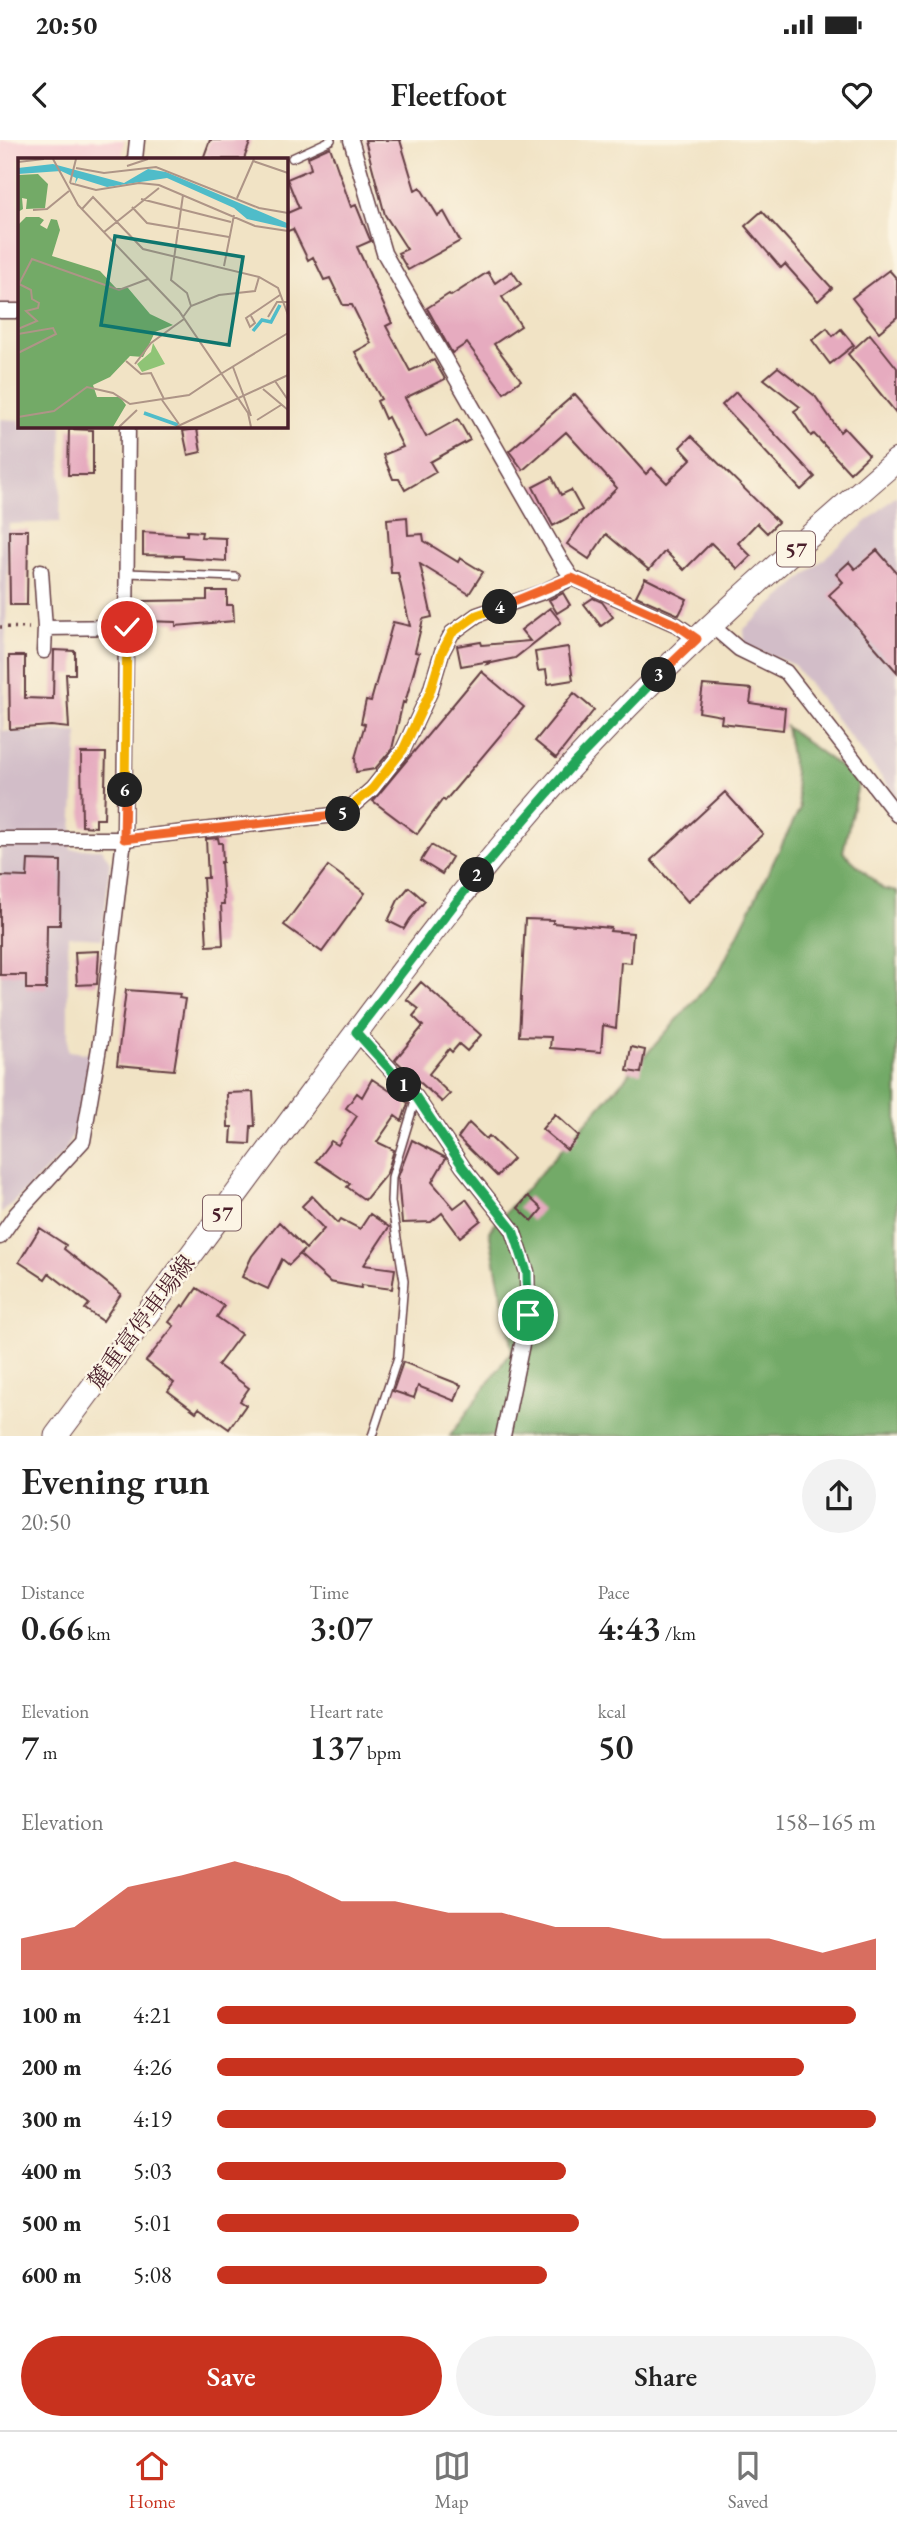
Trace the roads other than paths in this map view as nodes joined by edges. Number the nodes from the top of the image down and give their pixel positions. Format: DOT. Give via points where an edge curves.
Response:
graph roads {
  1 [pos="137,140"];
  2 [pos="331,140"];
  3 [pos="351,140"];
  4 [pos="135,158"];
  5 [pos="292,158"];
  6 [pos="0,311"];
  7 [pos="18,311"];
  8 [pos="128,427"];
  9 [pos="897,460"];
  10 [pos="41,571"];
  11 [pos="127,573"];
  12 [pos="236,577"];
  13 [pos="572,578"];
  14 [pos="127,627"];
  15 [pos="45,628"];
  16 [pos="704,632"];
  17 [pos="44,651"];
  18 [pos="897,815"];
  19 [pos="0,839"];
  20 [pos="124,839"];
  21 [pos="356,1032"];
  22 [pos="416,1097"];
  23 [pos="0,1237"];
  24 [pos="57,1436"];
  25 [pos="372,1436"];
  26 [pos="503,1436"];
  1 -- 4 [label="street"];
  2 -- 5 [label="lane"];
  3 -- 13 [label="street" via="384,253"];
  6 -- 7 [label="street"];
  8 -- 11 [label="street"];
  9 -- 16 [label="main road, 麓重富停車場線 / 57"];
  10 -- 15 [label="street"];
  11 -- 12 [label="lane"];
  11 -- 14 [label="street"];
  13 -- 16 [label="street" via="677,625"];
  13 -- 20 [label="street" via="477,615 452,633 403,750 372,789 343,814"];
  14 -- 15 [label="street"];
  14 -- 20 [label="street"];
  15 -- 17 [label="street"];
  16 -- 18 [label="street" via="786,672"];
  16 -- 21 [label="main road, 麓重富停車場線 / 57" via="574,763 486,863"];
  19 -- 20 [label="street"];
  20 -- 23 [label="street" via="101,1036 83,1142"];
  21 -- 22 [label="street"];
  21 -- 24 [label="main road, 麓重富停車場線 / 57"];
  22 -- 25 [label="lane" via="392,1177 391,1202 404,1281 398,1357"];
  22 -- 26 [label="street" via="513,1230 527,1272 528,1315"];
}
